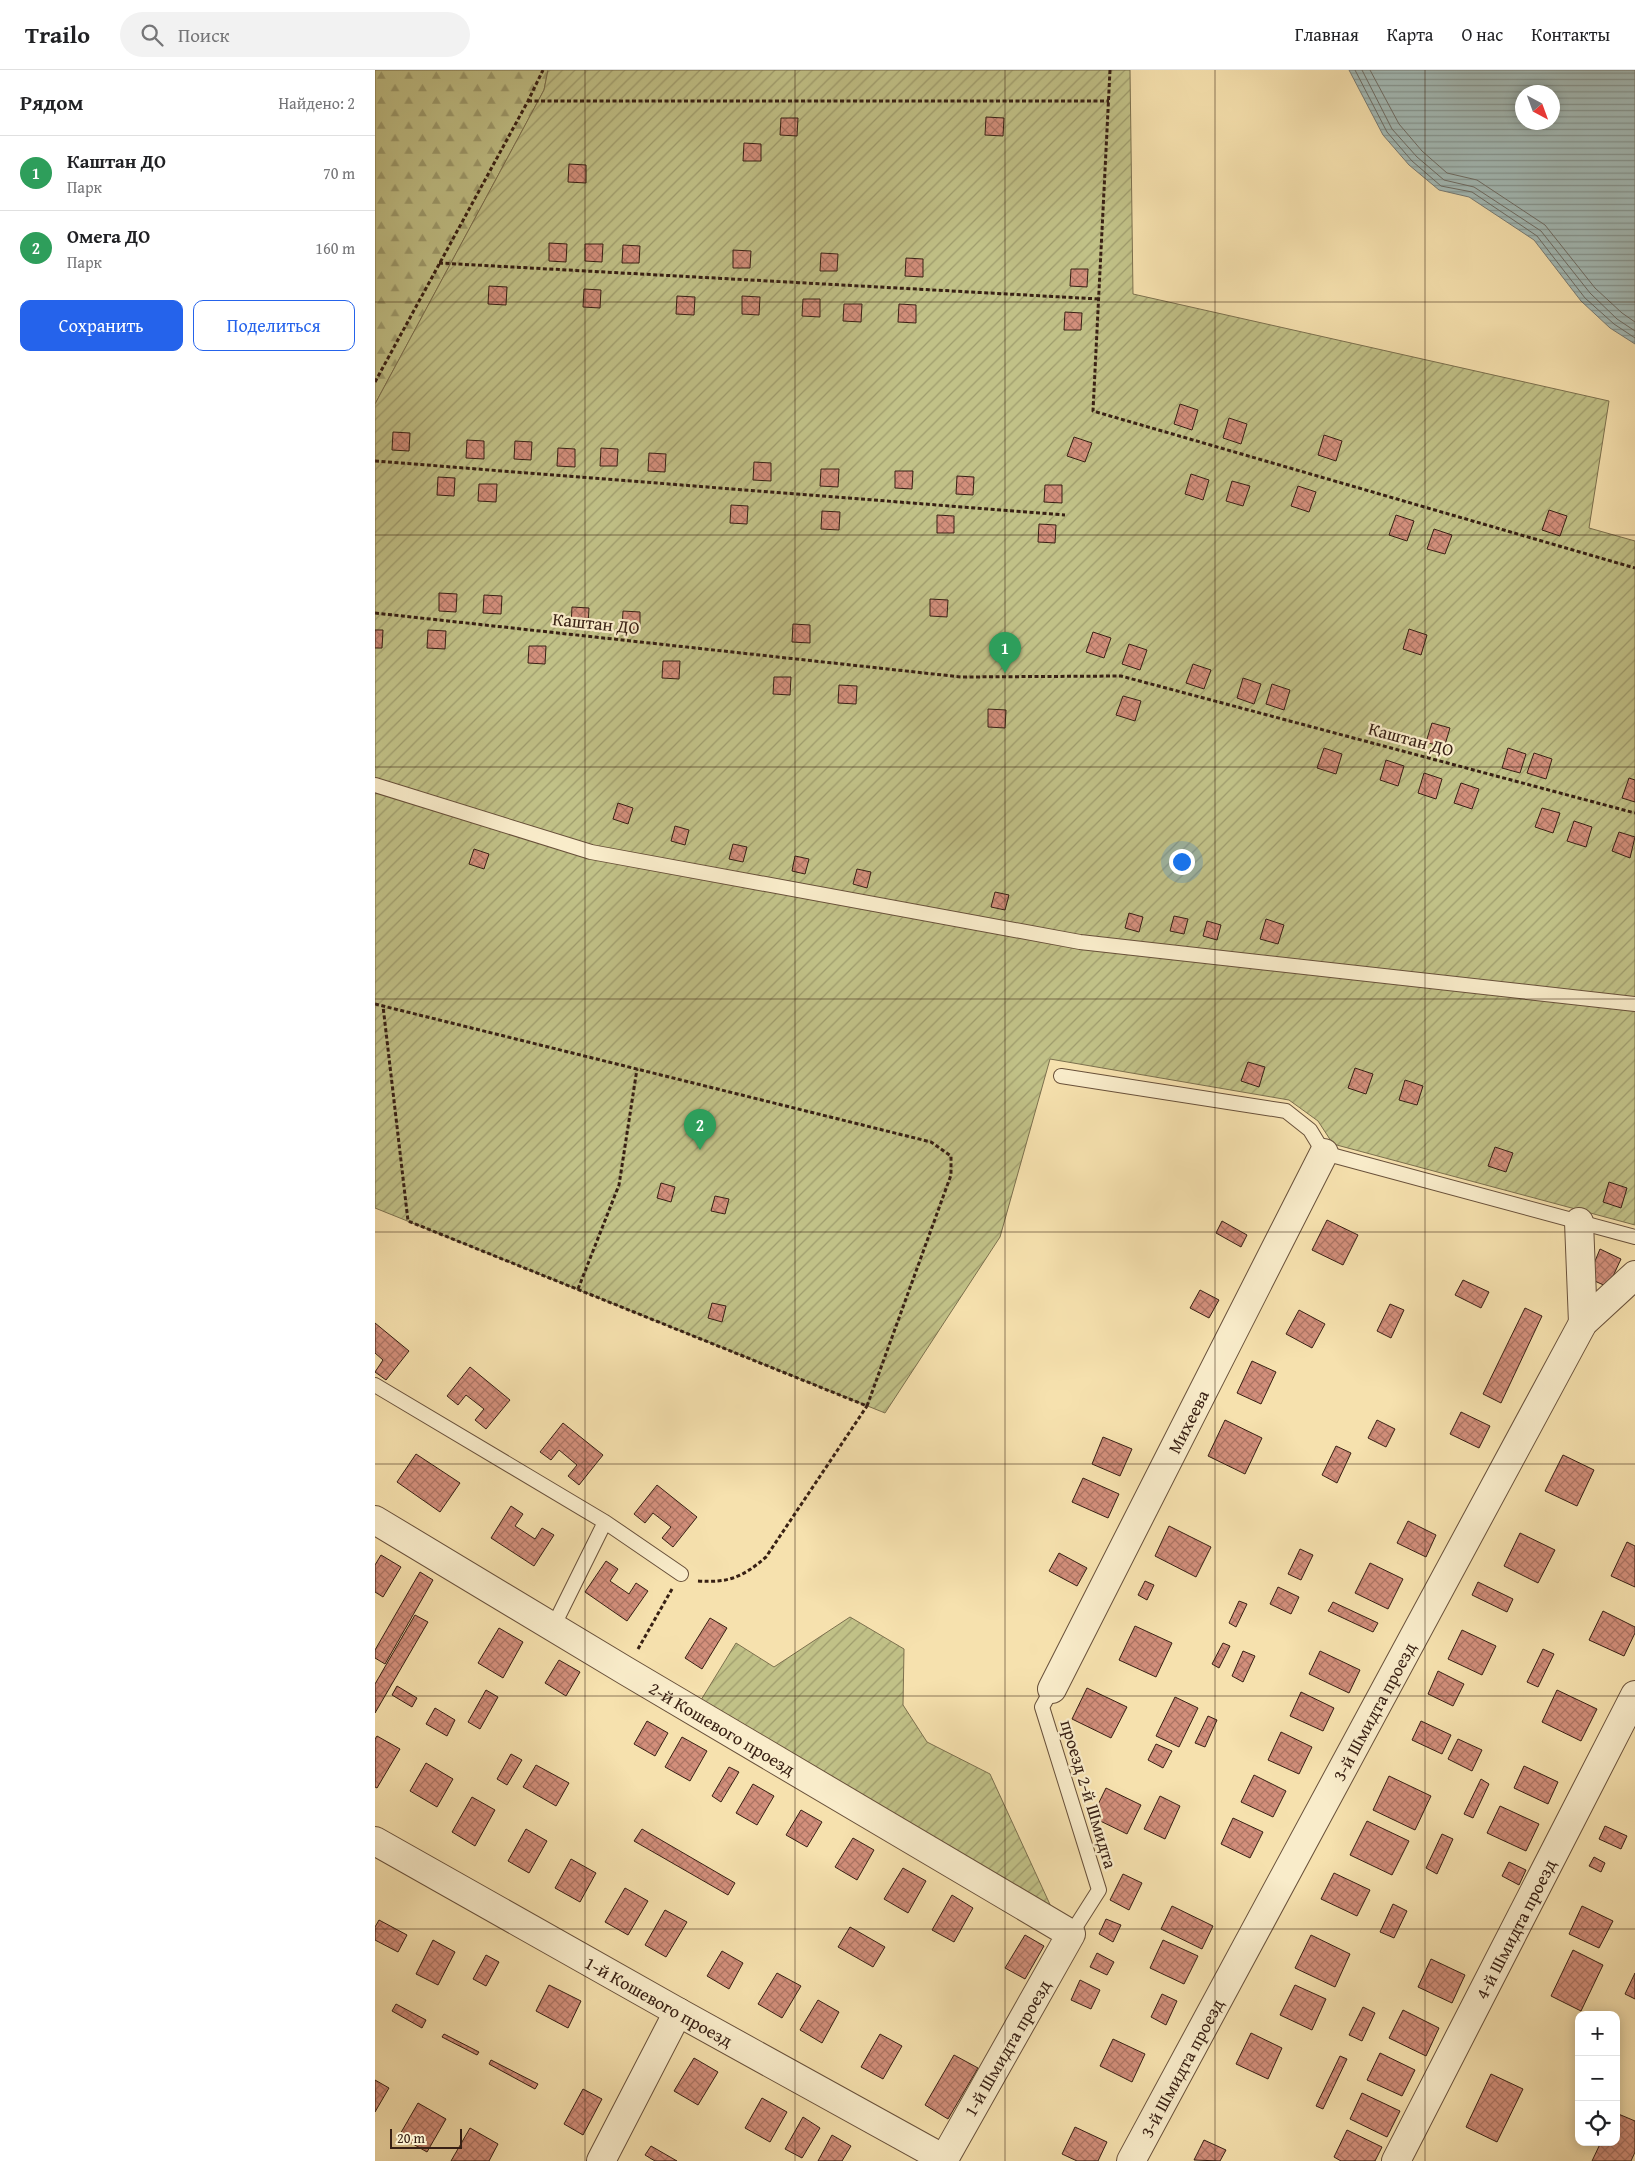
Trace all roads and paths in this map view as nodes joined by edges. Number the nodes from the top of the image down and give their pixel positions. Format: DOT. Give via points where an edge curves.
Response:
graph roads {
  1 [pos="543,70"];
  2 [pos="1110,70"];
  3 [pos="528,101"];
  4 [pos="1109,101"];
  5 [pos="439,263"];
  6 [pos="1099,299"];
  7 [pos="375,382"];
  8 [pos="375,461"];
  9 [pos="1065,515"];
  10 [pos="1635,568"];
  11 [pos="375,613"];
  12 [pos="375,785"];
  13 [pos="1635,813"];
  14 [pos="375,1004"];
  15 [pos="1635,1004"];
  16 [pos="383,1006"];
  17 [pos="637,1069"];
  18 [pos="1061,1076"];
  19 [pos="1324,1153"];
  20 [pos="1579,1222"];
  21 [pos="1635,1237"];
  22 [pos="1635,1275"];
  23 [pos="578,1289"];
  24 [pos="1583,1323"];
  25 [pos="375,1385"];
  26 [pos="867,1406"];
  27 [pos="375,1520"];
  28 [pos="605,1522"];
  29 [pos="681,1574"];
  30 [pos="553,1628"];
  31 [pos="626,1671"];
  32 [pos="1052,1689"];
  33 [pos="1635,1695"];
  34 [pos="375,1841"];
  35 [pos="1071,1934"];
  36 [pos="678,2012"];
  37 [pos="943,2160"];
  38 [pos="601,2161"];
  39 [pos="1131,2161"];
  40 [pos="1396,2161"];
  1 -- 3 [label="path"];
  2 -- 4 [label="path"];
  3 -- 4 [label="path"];
  3 -- 5 [label="path"];
  4 -- 6 [label="path"];
  5 -- 6 [label="path"];
  5 -- 7 [label="path"];
  6 -- 10 [label="path" via="1093,411"];
  8 -- 9 [label="path"];
  11 -- 13 [label="path, Каштан ДО" via="961,677 1121,676"];
  12 -- 15 [label="lane" via="591,852 1080,942"];
  14 -- 16 [label="path"];
  16 -- 17 [label="path"];
  16 -- 23 [label="path" via="407,1221"];
  17 -- 23 [label="path" via="619,1185"];
  17 -- 26 [label="path" via="931,1142 951,1156 951,1175"];
  18 -- 19 [label="lane" via="1286,1111 1311,1130"];
  19 -- 20 [label="lane"];
  19 -- 32 [label="street, Михеева"];
  20 -- 21 [label="lane"];
  20 -- 24 [label="street"];
  22 -- 24 [label="street, 3-й Шмидта проезд"];
  23 -- 26 [label="path"];
  24 -- 39 [label="street, 3-й Шмидта проезд"];
  25 -- 28 [label="lane"];
  26 -- 29 [label="path" via="766,1557 749,1572 723,1582 699,1582"];
  27 -- 30 [label="street, 2-й Кошевого проезд"];
  28 -- 29 [label="lane"];
  28 -- 30 [label="lane"];
  29 -- 31 [label="path"];
  30 -- 31 [label="street, 2-й Кошевого проезд"];
  31 -- 35 [label="street, 2-й Кошевого проезд"];
  32 -- 35 [label="lane, проезд 2-й Шмидта" via="1042,1707 1099,1890"];
  33 -- 40 [label="street, 4-й Шмидта проезд"];
  34 -- 36 [label="street, 1-й Кошевого проезд"];
  35 -- 37 [label="street, 1-й Шмидта проезд"];
  36 -- 37 [label="street, 1-й Кошевого проезд"];
  36 -- 38 [label="street"];
}
